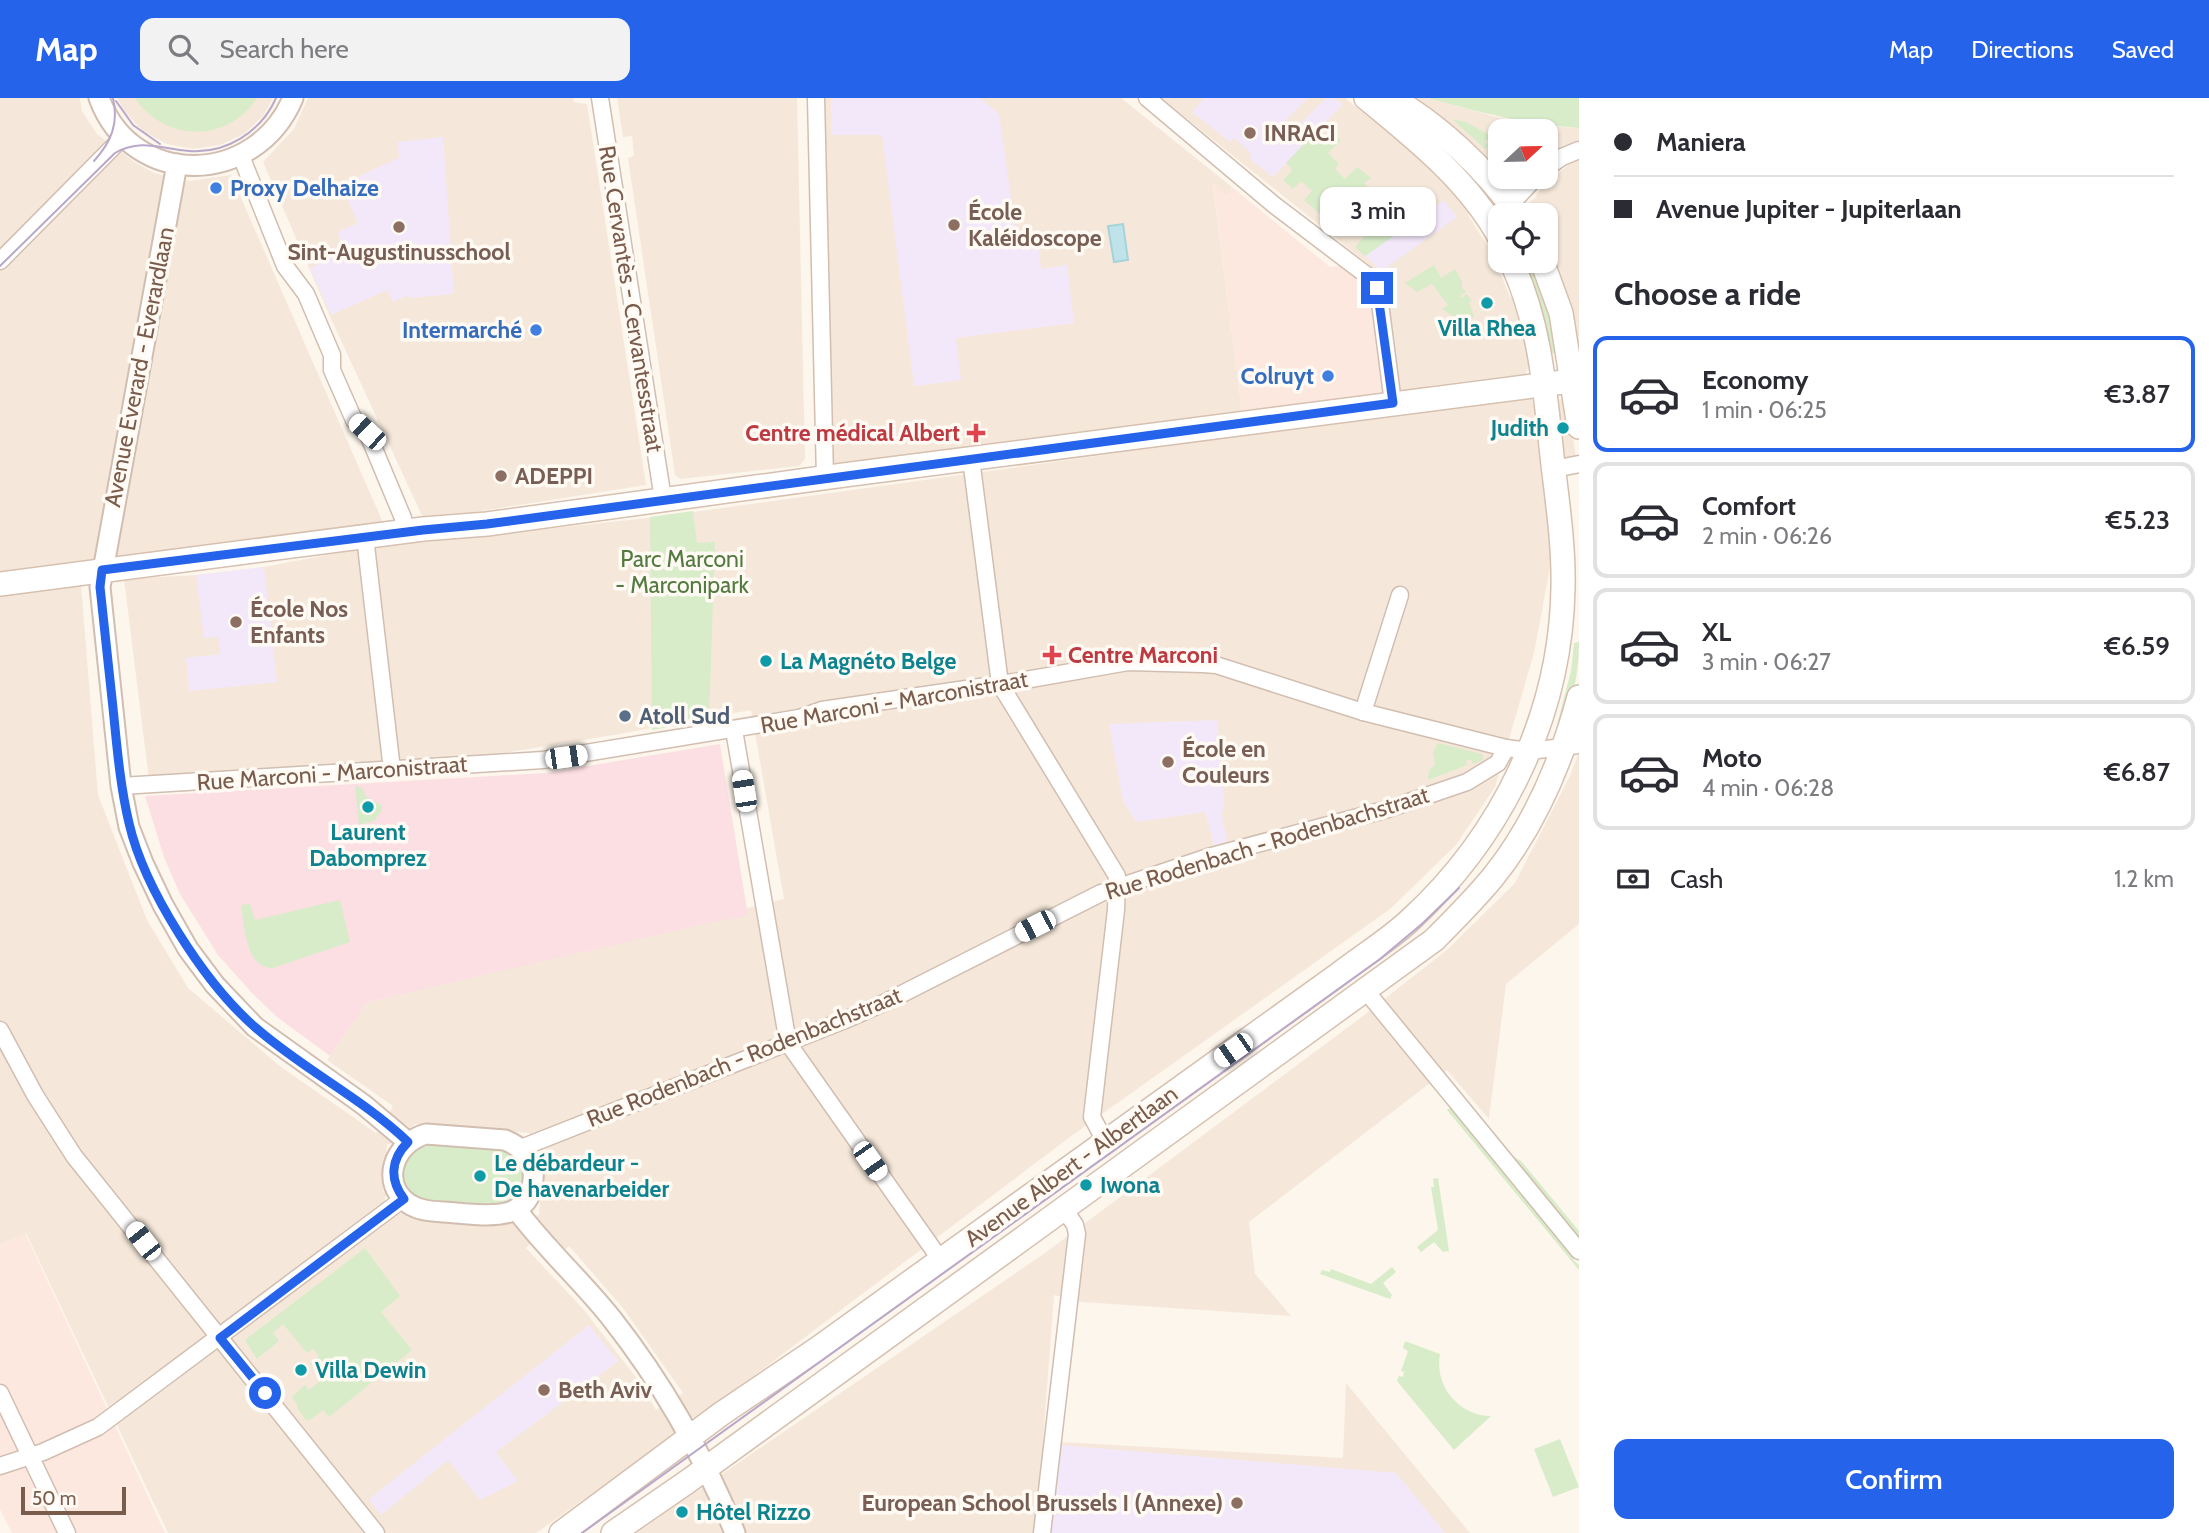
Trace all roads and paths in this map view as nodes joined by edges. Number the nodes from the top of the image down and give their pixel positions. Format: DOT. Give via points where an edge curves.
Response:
graph roads {
  1 [pos="99,98"];
  2 [pos="293,98"];
  3 [pos="600,98"];
  4 [pos="816,98"];
  5 [pos="1146,98"];
  6 [pos="1366,98"];
  7 [pos="1392,98"];
  8 [pos="123,137"];
  9 [pos="1579,150"];
  10 [pos="241,156"];
  11 [pos="1558,160"];
  12 [pos="177,164"];
  13 [pos="1496,203"];
  14 [pos="1488,205"];
  15 [pos="0,261"];
  16 [pos="1516,273"];
  17 [pos="1546,273"];
  18 [pos="1576,381"];
  19 [pos="1544,385"];
  20 [pos="1393,403"];
  21 [pos="1579,427"];
  22 [pos="971,459"];
  23 [pos="1579,464"];
  24 [pos="1554,469"];
  25 [pos="825,478"];
  26 [pos="663,499"];
  27 [pos="405,532"];
  28 [pos="365,537"];
  29 [pos="102,570"];
  30 [pos="0,584"];
  31 [pos="1400,595"];
  32 [pos="1000,684"];
  33 [pos="1579,697"];
  34 [pos="1363,712"];
  35 [pos="734,730"];
  36 [pos="1571,746"];
  37 [pos="1506,748"];
  38 [pos="1530,751"];
  39 [pos="392,769"];
  40 [pos="121,786"];
  41 [pos="1118,886"];
  42 [pos="1366,991"];
  43 [pos="0,1030"];
  44 [pos="788,1044"];
  45 [pos="1105,1141"];
  46 [pos="408,1142"];
  47 [pos="521,1148"];
  48 [pos="404,1199"];
  49 [pos="516,1209"];
  50 [pos="1064,1209"];
  51 [pos="1579,1251"];
  52 [pos="940,1259"];
  53 [pos="220,1338"];
  54 [pos="0,1393"];
  55 [pos="690,1438"];
  56 [pos="30,1455"];
  57 [pos="0,1466"];
  58 [pos="706,1468"];
  59 [pos="67,1533"];
  60 [pos="376,1533"];
  61 [pos="561,1533"];
  62 [pos="613,1533"];
  63 [pos="735,1533"];
  64 [pos="1042,1533"];
  1 -- 8 [label="street"];
  2 -- 10 [label="street" via="280,122"];
  3 -- 26 [label="street, Rue Cervantès - Cervantesstraat"];
  4 -- 25 [label="street"];
  5 -- 20 [label="street" via="1373,280"];
  6 -- 14 [label="main road"];
  7 -- 13 [label="main road" via="1478,166"];
  8 -- 12 [label="street" via="141,151"];
  8 -- 15 [label="street"];
  9 -- 11 [label="street"];
  10 -- 12 [label="street" via="211,165"];
  10 -- 27 [label="street" via="285,266 306,295 332,355 332,370 354,420 367,432"];
  12 -- 29 [label="street, Avenue Everard - Everardlaan"];
  16 -- 19 [label="main road, Avenue Albert - Albertlaan" via="1533,323"];
  17 -- 18 [label="main road" via="1561,313"];
  18 -- 19 [label="main road"];
  18 -- 21 [label="main road"];
  19 -- 20 [label="main road"];
  19 -- 24 [label="main road, Avenue Albert - Albertlaan"];
  20 -- 22 [label="main road"];
  22 -- 25 [label="main road"];
  22 -- 32 [label="street"];
  23 -- 24 [label="street"];
  24 -- 38 [label="main road, Avenue Albert - Albertlaan" via="1562,547 1560,632 1550,691"];
  25 -- 26 [label="main road"];
  26 -- 27 [label="main road"];
  27 -- 28 [label="main road"];
  28 -- 29 [label="main road"];
  28 -- 39 [label="street"];
  29 -- 30 [label="main road"];
  29 -- 40 [label="street, Avenue Everard - Everardlaan"];
  31 -- 34 [label="street"];
  32 -- 34 [label="street, Rue Marconi - Marconistraat" via="1128,662 1216,665"];
  32 -- 35 [label="street, Rue Marconi - Marconistraat" via="822,710"];
  32 -- 41 [label="street"];
  33 -- 36 [label="main road, Avenue Albert - Albertlaan"];
  34 -- 37 [label="street, Rue Marconi - Marconistraat"];
  35 -- 39 [label="street, Rue Marconi - Marconistraat" via="543,760"];
  35 -- 44 [label="street"];
  36 -- 38 [label="street"];
  36 -- 42 [label="main road, Avenue Albert - Albertlaan" via="1494,875 1434,940"];
  37 -- 38 [label="street, Rue Marconi - Marconistraat"];
  37 -- 41 [label="street, Rue Rodenbach - Rodenbachstraat" via="1488,770 1454,786"];
  38 -- 45 [label="main road, Avenue Albert - Albertlaan" via="1471,853 1409,921"];
  39 -- 40 [label="street, Rue Marconi - Marconistraat"];
  40 -- 46 [label="street, Avenue Everard - Everardlaan" via="129,827 143,863 188,948 215,985 255,1027"];
  41 -- 44 [label="street, Rue Rodenbach - Rodenbachstraat" via="886,1002"];
  41 -- 45 [label="street" via="1092,1117"];
  42 -- 50 [label="main road, Avenue Albert - Albertlaan"];
  42 -- 51 [label="street"];
  43 -- 53 [label="street" via="74,1156"];
  44 -- 47 [label="street, Rue Rodenbach - Rodenbachstraat"];
  44 -- 52 [label="street"];
  45 -- 52 [label="main road, Avenue Albert - Albertlaan"];
  46 -- 47 [label="street" via="436,1134 505,1140"];
  46 -- 48 [label="street" via="393,1167 395,1184"];
  47 -- 49 [label="street" via="531,1162 534,1181 528,1197"];
  48 -- 49 [label="street" via="429,1210 499,1215"];
  48 -- 53 [label="street"];
  49 -- 55 [label="street" via="612,1319"];
  50 -- 58 [label="main road, Avenue Albert - Albertlaan"];
  50 -- 64 [label="street" via="1077,1234"];
  52 -- 55 [label="main road, Avenue Albert - Albertlaan"];
  53 -- 56 [label="street" via="98,1427"];
  53 -- 60 [label="street"];
  54 -- 56 [label="street"];
  55 -- 58 [label="street"];
  55 -- 61 [label="main road, Avenue Albert - Albertlaan"];
  56 -- 57 [label="street"];
  56 -- 59 [label="street"];
  58 -- 62 [label="main road, Avenue Albert - Albertlaan"];
  58 -- 63 [label="street"];
}
